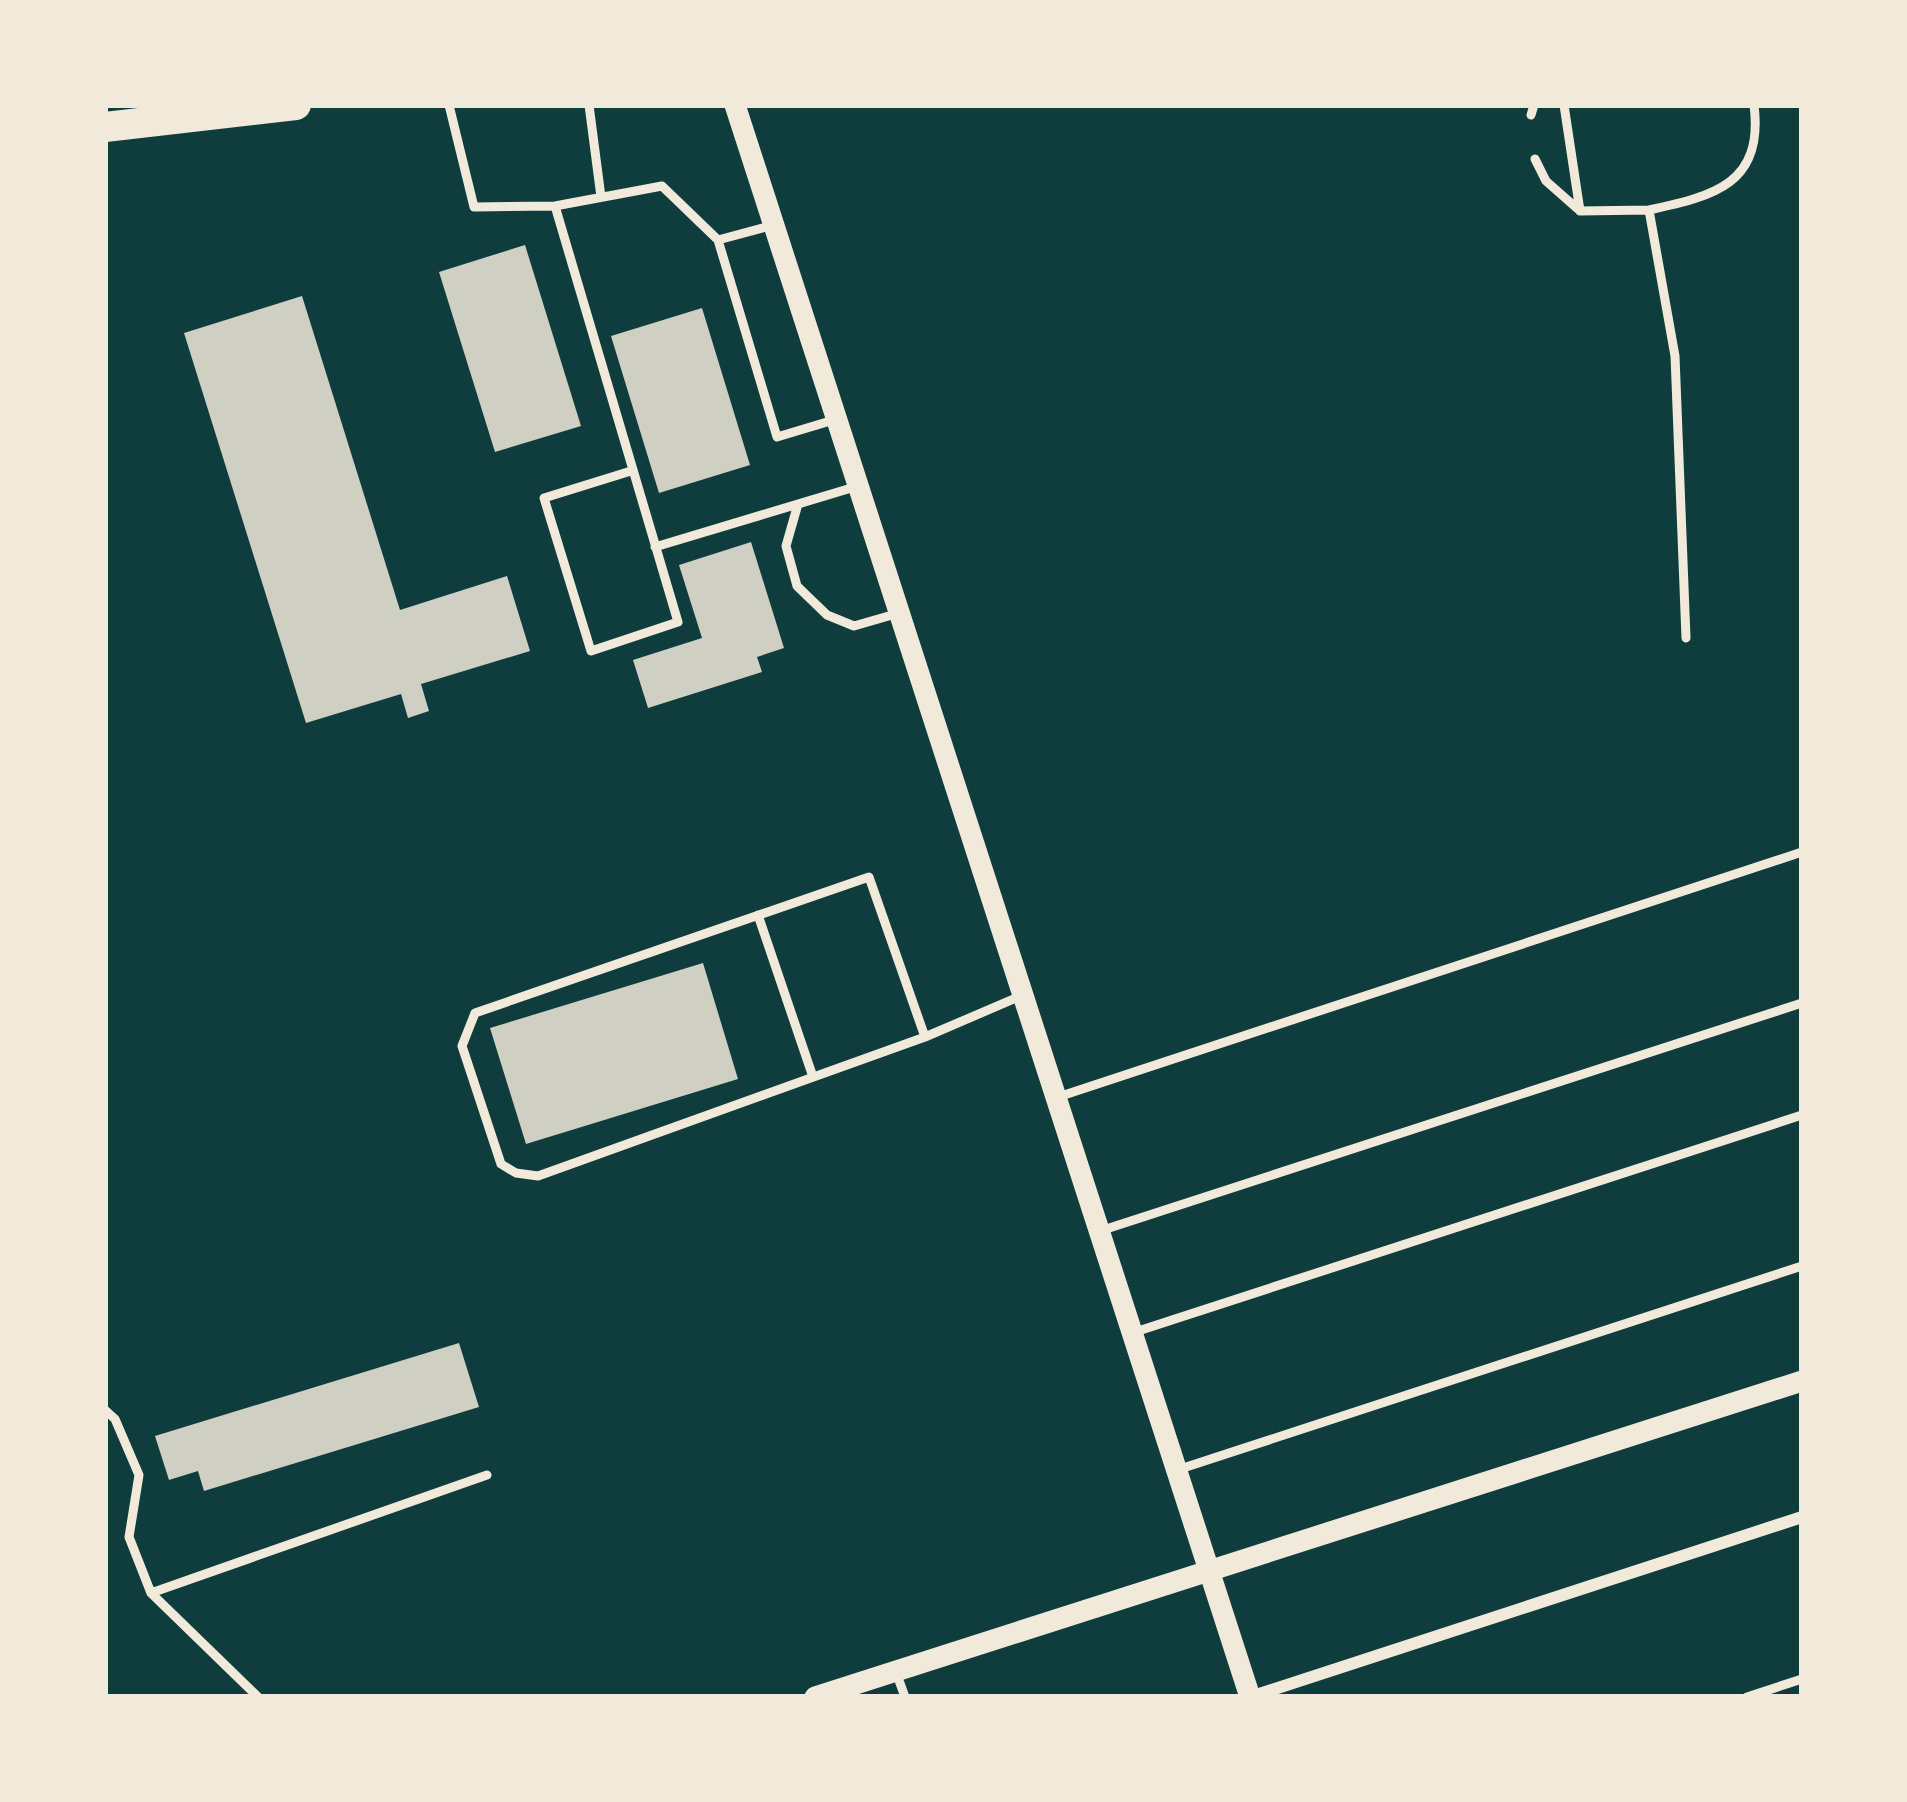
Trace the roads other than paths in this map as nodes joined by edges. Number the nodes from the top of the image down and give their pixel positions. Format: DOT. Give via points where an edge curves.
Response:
graph roads {
  1 [pos="296,105"];
  2 [pos="449,105"];
  3 [pos="589,105"];
  4 [pos="735,105"];
  5 [pos="1564,105"];
  6 [pos="1754,105"];
  7 [pos="105,127"];
  8 [pos="1535,159"];
  9 [pos="601,197"];
  10 [pos="555,206"];
  11 [pos="1649,209"];
  12 [pos="1580,211"];
  13 [pos="774,225"];
  14 [pos="718,241"];
  15 [pos="837,419"];
  16 [pos="631,471"];
  17 [pos="858,486"];
  18 [pos="798,503"];
  19 [pos="655,547"];
  20 [pos="899,613"];
  21 [pos="1686,638"];
  22 [pos="1802,852"];
  23 [pos="758,915"];
  24 [pos="1023,995"];
  25 [pos="1802,1003"];
  26 [pos="925,1037"];
  27 [pos="813,1077"];
  28 [pos="1055,1098"];
  29 [pos="1802,1115"];
  30 [pos="1099,1232"];
  31 [pos="1802,1266"];
  32 [pos="1132,1333"];
  33 [pos="1802,1381"];
  34 [pos="105,1410"];
  35 [pos="1175,1470"];
  36 [pos="487,1475"];
  37 [pos="1802,1517"];
  38 [pos="1208,1571"];
  39 [pos="151,1593"];
  40 [pos="896,1672"];
  41 [pos="1802,1679"];
  42 [pos="258,1697"];
  43 [pos="815,1697"];
  44 [pos="905,1697"];
  45 [pos="1250,1697"];
  46 [pos="1747,1697"];
  1 -- 7 [label="main road"];
  2 -- 10 [label="lane" via="474,207"];
  3 -- 9 [label="lane"];
  4 -- 13 [label="street"];
  5 -- 12 [label="lane"];
  6 -- 11 [label="lane" via="1758,139 1736,178 1712,196"];
  8 -- 12 [label="lane" via="1546,181"];
  9 -- 10 [label="lane"];
  9 -- 14 [label="lane" via="662,186"];
  10 -- 16 [label="lane"];
  11 -- 12 [label="lane"];
  11 -- 21 [label="lane" via="1675,356"];
  13 -- 14 [label="lane"];
  13 -- 15 [label="street"];
  14 -- 15 [label="lane" via="777,437"];
  15 -- 17 [label="street"];
  16 -- 19 [label="lane"];
  16 -- 19 [label="lane" via="544,498 591,651 678,622"];
  17 -- 18 [label="lane"];
  17 -- 20 [label="street"];
  18 -- 19 [label="lane"];
  18 -- 20 [label="lane" via="786,546 797,586 827,615 854,626"];
  20 -- 24 [label="street"];
  22 -- 28 [label="lane"];
  23 -- 26 [label="lane" via="869,877"];
  23 -- 27 [label="lane"];
  23 -- 27 [label="lane" via="475,1013 462,1046 502,1164 538,1176"];
  24 -- 26 [label="lane"];
  24 -- 28 [label="street"];
  25 -- 30 [label="lane"];
  26 -- 27 [label="lane"];
  28 -- 30 [label="street"];
  29 -- 32 [label="lane"];
  30 -- 32 [label="street"];
  31 -- 35 [label="lane"];
  32 -- 35 [label="street"];
  33 -- 38 [label="street"];
  34 -- 39 [label="lane" via="139,1475 129,1537"];
  35 -- 38 [label="street"];
  36 -- 39 [label="lane"];
  37 -- 45 [label="street"];
  38 -- 40 [label="street"];
  38 -- 45 [label="street"];
  39 -- 42 [label="lane"];
  40 -- 43 [label="street"];
  40 -- 44 [label="lane"];
  41 -- 46 [label="lane"];
}
